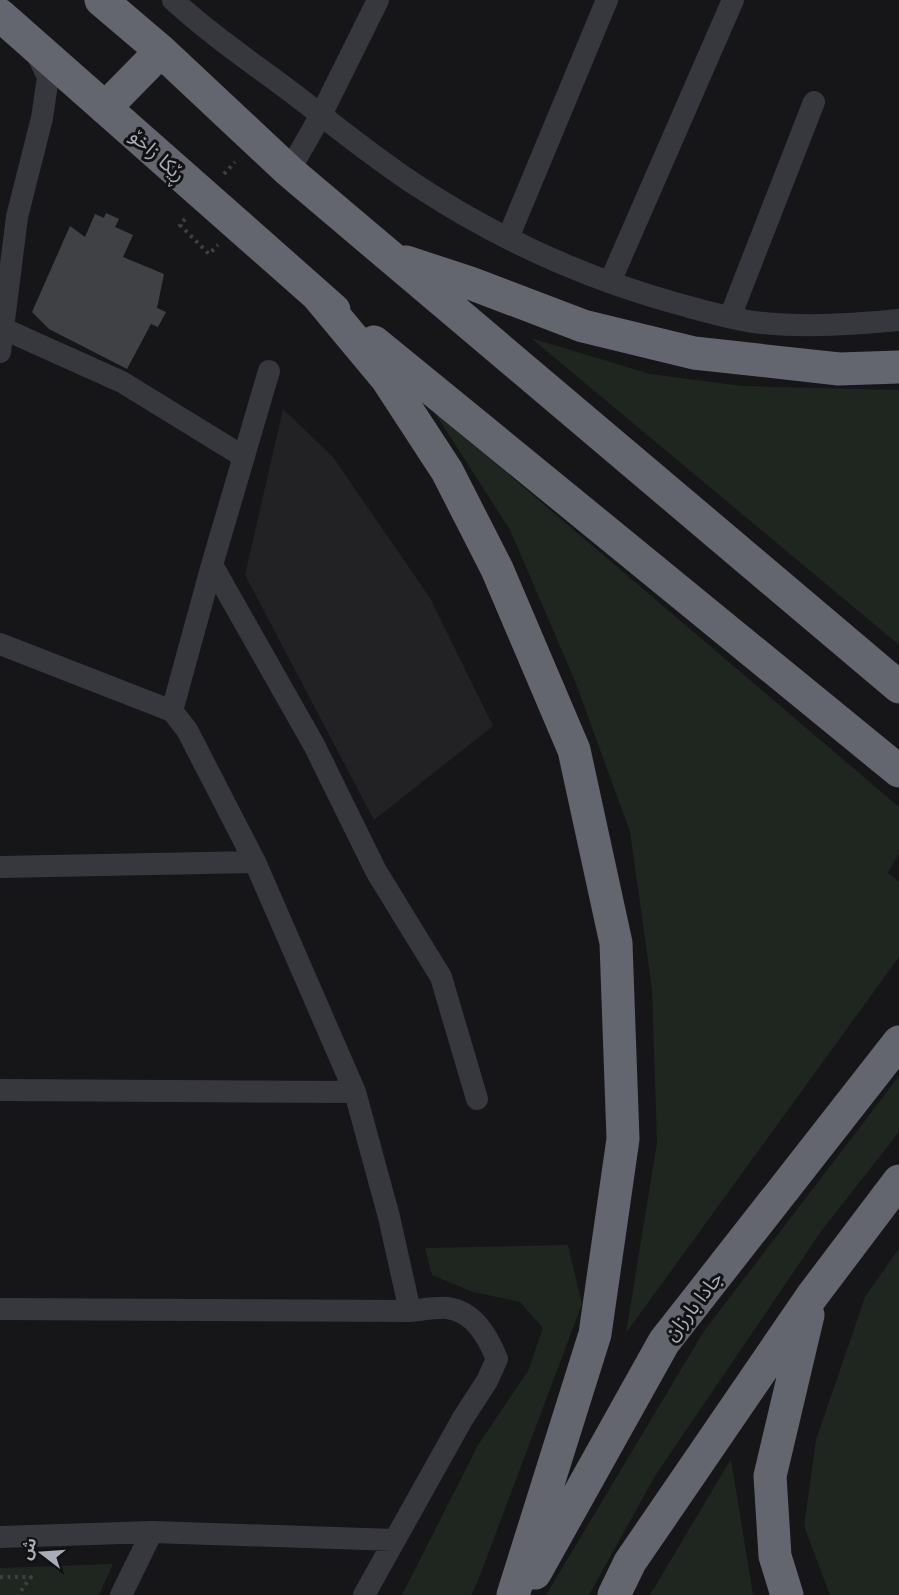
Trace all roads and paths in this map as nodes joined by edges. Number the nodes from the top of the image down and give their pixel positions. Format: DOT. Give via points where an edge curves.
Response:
graph roads {
  1 [pos="101,0"];
  2 [pos="174,0"];
  3 [pos="378,0"];
  4 [pos="607,0"];
  5 [pos="733,0"];
  6 [pos="0,15"];
  7 [pos="33,45"];
  8 [pos="161,51"];
  9 [pos="814,102"];
  10 [pos="105,108"];
  11 [pos="321,115"];
  12 [pos="289,171"];
  13 [pos="8,214"];
  14 [pos="180,225"];
  15 [pos="508,238"];
  16 [pos="199,244"];
  17 [pos="391,258"];
  18 [pos="610,282"];
  19 [pos="317,295"];
  20 [pos="730,317"];
  21 [pos="899,320"];
  22 [pos="2,328"];
  23 [pos="0,352"];
  24 [pos="899,367"];
  25 [pos="269,371"];
  26 [pos="244,457"];
  27 [pos="212,565"];
  28 [pos="0,644"];
  29 [pos="899,687"];
  30 [pos="172,711"];
  31 [pos="899,771"];
  32 [pos="255,862"];
  33 [pos="0,867"];
  34 [pos="899,1042"];
  35 [pos="0,1090"];
  36 [pos="355,1092"];
  37 [pos="477,1099"];
  38 [pos="899,1181"];
  39 [pos="812,1296"];
  40 [pos="0,1309"];
  41 [pos="410,1311"];
  42 [pos="152,1532"];
  43 [pos="0,1537"];
  44 [pos="395,1540"];
  45 [pos="0,1577"];
  46 [pos="18,1595"];
  47 [pos="121,1595"];
  48 [pos="364,1595"];
  49 [pos="513,1595"];
  50 [pos="523,1595"];
  51 [pos="614,1595"];
  52 [pos="787,1595"];
  1 -- 8 [label="highway"];
  2 -- 11 [label="street"];
  3 -- 11 [label="street"];
  4 -- 15 [label="street"];
  5 -- 18 [label="street"];
  6 -- 7 [label="highway, ڕێکا زاخۆ"];
  7 -- 10 [label="highway, ڕێکا زاخۆ"];
  7 -- 13 [label="street" via="48,77 42,118"];
  8 -- 10 [label="highway"];
  8 -- 12 [label="highway"];
  9 -- 20 [label="street"];
  10 -- 19 [label="highway, ڕێکا زاخۆ"];
  11 -- 12 [label="street"];
  11 -- 15 [label="street" via="419,187"];
  12 -- 17 [label="highway"];
  13 -- 22 [label="street"];
  14 -- 16 [label="path"];
  15 -- 18 [label="street"];
  17 -- 24 [label="highway" via="584,326 694,353 839,369"];
  17 -- 29 [label="highway"];
  18 -- 20 [label="street"];
  19 -- 31 [label="highway"];
  19 -- 49 [label="highway" via="387,379 447,471 497,569 574,750 616,943 623,1139 595,1334"];
  20 -- 21 [label="street" via="844,326"];
  22 -- 23 [label="street"];
  22 -- 26 [label="street" via="122,382"];
  25 -- 26 [label="street"];
  26 -- 27 [label="street"];
  27 -- 30 [label="street"];
  27 -- 37 [label="street" via="314,745 376,871 441,977"];
  28 -- 30 [label="street"];
  30 -- 32 [label="street" via="187,730"];
  32 -- 33 [label="street"];
  32 -- 36 [label="street"];
  34 -- 50 [label="highway, جادا بارزان" via="664,1342"];
  35 -- 36 [label="street"];
  36 -- 41 [label="street"];
  38 -- 39 [label="highway"];
  39 -- 51 [label="highway" via="630,1562"];
  39 -- 52 [label="highway" via="770,1476 775,1556"];
  40 -- 41 [label="street"];
  41 -- 44 [label="street" via="447,1308 466,1314 489,1340 497,1359"];
  42 -- 43 [label="street"];
  42 -- 44 [label="street"];
  42 -- 47 [label="street"];
  44 -- 48 [label="street"];
  45 -- 46 [label="path" via="31,1577"];
}
